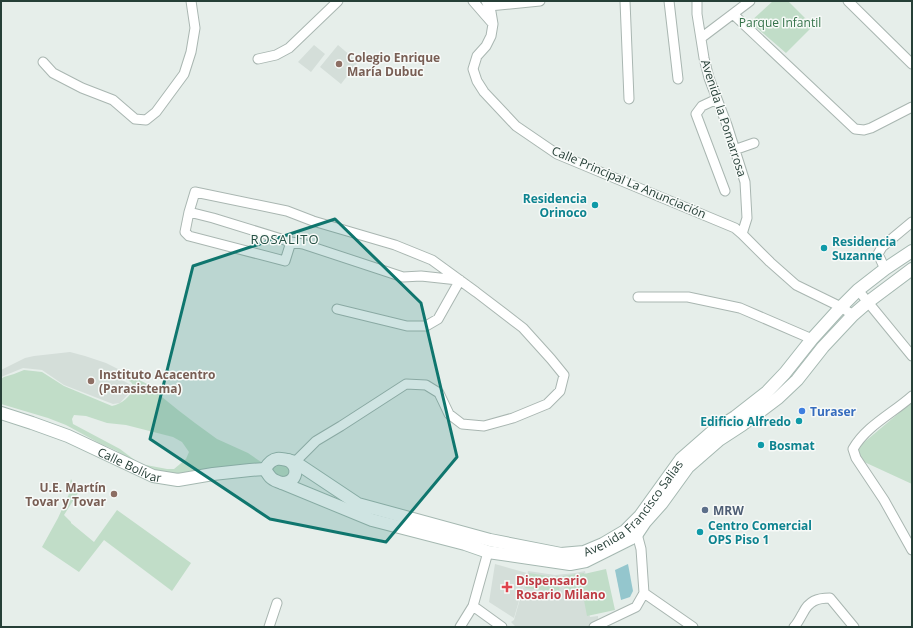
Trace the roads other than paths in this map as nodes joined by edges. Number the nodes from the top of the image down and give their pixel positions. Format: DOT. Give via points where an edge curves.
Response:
graph roads {
  1 [pos="191,1"];
  2 [pos="338,1"];
  3 [pos="473,1"];
  4 [pos="540,1"];
  5 [pos="624,1"];
  6 [pos="669,1"];
  7 [pos="697,1"];
  8 [pos="750,1"];
  9 [pos="848,1"];
  10 [pos="488,4"];
  11 [pos="733,14"];
  12 [pos="493,24"];
  13 [pos="700,38"];
  14 [pos="258,59"];
  15 [pos="43,62"];
  16 [pos="912,64"];
  17 [pos="678,79"];
  18 [pos="629,99"];
  19 [pos="716,99"];
  20 [pos="912,107"];
  21 [pos="754,143"];
  22 [pos="734,150"];
  23 [pos="725,191"];
  24 [pos="189,212"];
  25 [pos="912,222"];
  26 [pos="742,234"];
  27 [pos="291,242"];
  28 [pos="912,251"];
  29 [pos="885,269"];
  30 [pos="912,269"];
  31 [pos="460,280"];
  32 [pos="858,290"];
  33 [pos="638,297"];
  34 [pos="868,302"];
  35 [pos="841,307"];
  36 [pos="337,309"];
  37 [pos="853,315"];
  38 [pos="812,339"];
  39 [pos="912,356"];
  40 [pos="912,396"];
  41 [pos="1,413"];
  42 [pos="291,462"];
  43 [pos="265,469"];
  44 [pos="282,483"];
  45 [pos="637,534"];
  46 [pos="912,550"];
  47 [pos="488,552"];
  48 [pos="644,593"];
  49 [pos="277,603"];
  50 [pos="474,606"];
  51 [pos="268,627"];
  52 [pos="460,627"];
  53 [pos="502,627"];
  54 [pos="594,627"];
  55 [pos="693,627"];
  56 [pos="794,627"];
  57 [pos="854,627"];
  1 -- 15 [label="street" via="195,28 184,74 156,112 146,120 134,119 113,100 53,73"];
  2 -- 14 [label="street" via="288,48 276,55"];
  3 -- 12 [label="street"];
  4 -- 10 [label="street"];
  5 -- 18 [label="street"];
  6 -- 17 [label="street"];
  7 -- 13 [label="street, Avenida la Pomarrosa"];
  8 -- 11 [label="street"];
  9 -- 16 [label="street"];
  10 -- 12 [label="street, Calle Principal La Anunciación"];
  11 -- 13 [label="street"];
  11 -- 20 [label="street" via="855,129 871,128"];
  12 -- 26 [label="street, Calle Principal La Anunciación" via="491,36 477,56 473,69 484,92 516,126 557,154 735,228"];
  13 -- 19 [label="street, Avenida la Pomarrosa"];
  19 -- 22 [label="street, Avenida la Pomarrosa"];
  19 -- 23 [label="street" via="702,106 696,114"];
  21 -- 22 [label="street"];
  22 -- 26 [label="street, Avenida la Pomarrosa" via="745,182 746,218"];
  24 -- 27 [label="street"];
  24 -- 27 [label="street" via="185,232 189,236 284,261"];
  24 -- 31 [label="street" via="195,192 287,211 395,245 432,260"];
  25 -- 29 [label="street" via="882,247 878,254"];
  26 -- 35 [label="street, Calle Principal La Anunciación" via="796,285"];
  27 -- 31 [label="street" via="403,277"];
  28 -- 29 [label="street, Avenida Francisco Salias"];
  29 -- 32 [label="street, Avenida Francisco Salias"];
  30 -- 34 [label="street, Avenida Francisco Salias"];
  31 -- 36 [label="street" via="438,318 426,326 407,326"];
  31 -- 42 [label="street" via="523,328 551,359 564,375 560,391 547,404 513,418 484,426 462,424 450,414 439,393 426,385 406,384 316,440"];
  32 -- 34 [label="street"];
  32 -- 35 [label="street, Avenida Francisco Salias"];
  33 -- 38 [label="street" via="688,297 740,308"];
  34 -- 37 [label="street, Avenida Francisco Salias"];
  34 -- 39 [label="street"];
  35 -- 37 [label="street, Calle Principal La Anunciación"];
  35 -- 38 [label="street, Avenida Francisco Salias"];
  37 -- 45 [label="street, Avenida Francisco Salias" via="797,380 778,398 719,440 688,467"];
  38 -- 42 [label="street, Avenida Francisco Salias" via="767,392 713,431 682,459 640,516 625,531 584,552 561,554 490,540 358,504"];
  40 -- 46 [label="street" via="875,425 853,449"];
  41 -- 43 [label="street, Calle Bolívar" via="68,436 153,476 178,480"];
  42 -- 43 [label="street" via="274,459"];
  42 -- 44 [label="street" via="296,472 295,476 290,481"];
  43 -- 44 [label="street" via="270,477"];
  44 -- 47 [label="street, Avenida Francisco Salias" via="372,520"];
  45 -- 47 [label="street, Avenida Francisco Salias" via="586,561 570,564"];
  45 -- 48 [label="street" via="641,549"];
  47 -- 50 [label="street"];
  48 -- 54 [label="street" via="636,607"];
  48 -- 55 [label="street"];
  49 -- 51 [label="street"];
  50 -- 52 [label="street"];
  50 -- 53 [label="street"];
  56 -- 57 [label="street" via="806,608 821,598 830,598"];
}
